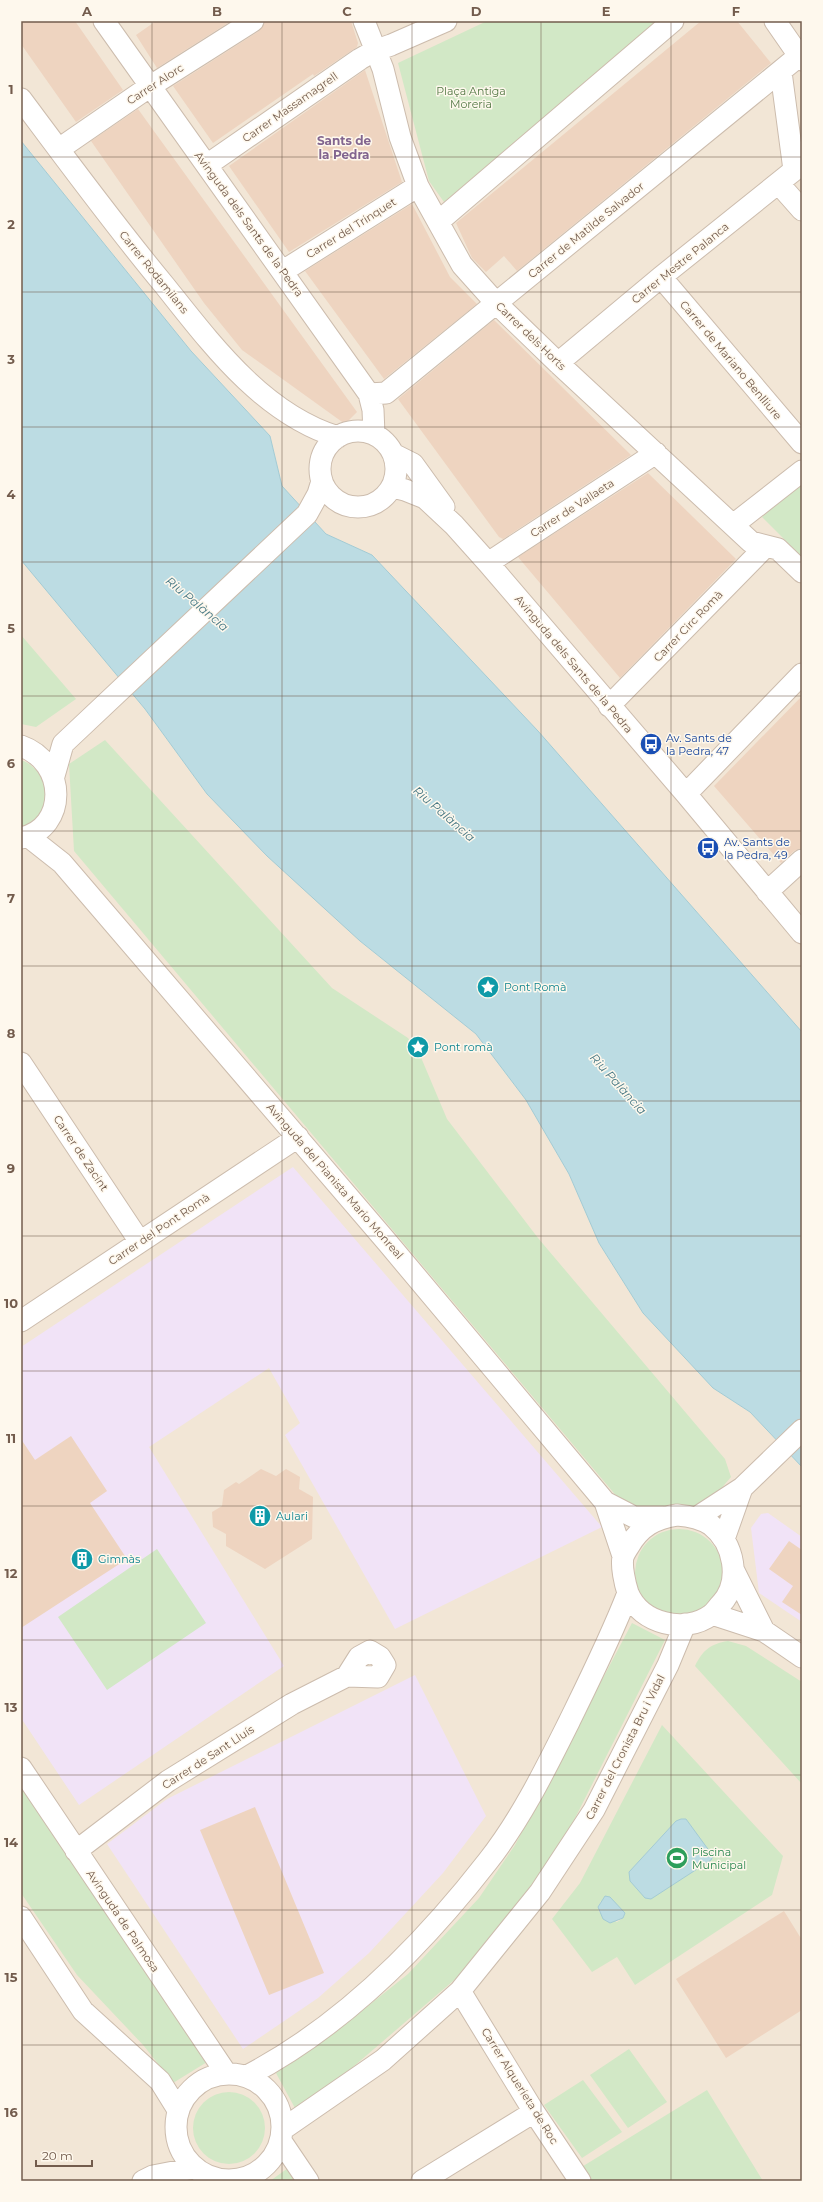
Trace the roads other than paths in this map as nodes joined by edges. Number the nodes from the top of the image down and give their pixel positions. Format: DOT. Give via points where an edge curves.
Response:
graph roads {
  1 [pos="104,21"];
  2 [pos="252,21"];
  3 [pos="364,21"];
  4 [pos="446,21"];
  5 [pos="673,21"];
  6 [pos="775,21"];
  7 [pos="374,51"];
  8 [pos="800,58"];
  9 [pos="781,72"];
  10 [pos="149,87"];
  11 [pos="21,99"];
  12 [pos="59,149"];
  13 [pos="207,165"];
  14 [pos="792,173"];
  15 [pos="418,186"];
  16 [pos="802,210"];
  17 [pos="438,222"];
  18 [pos="283,271"];
  19 [pos="661,277"];
  20 [pos="496,303"];
  21 [pos="558,363"];
  22 [pos="369,394"];
  23 [pos="374,434"];
  24 [pos="332,443"];
  25 [pos="802,443"];
  26 [pos="656,453"];
  27 [pos="393,454"];
  28 [pos="802,471"];
  29 [pos="322,481"];
  30 [pos="390,490"];
  31 [pos="343,504"];
  32 [pos="307,514"];
  33 [pos="454,525"];
  34 [pos="733,525"];
  35 [pos="766,546"];
  36 [pos="488,563"];
  37 [pos="802,572"];
  38 [pos="802,674"];
  39 [pos="609,706"];
  40 [pos="63,744"];
  41 [pos="26,747"];
  42 [pos="54,776"];
  43 [pos="686,794"];
  44 [pos="49,819"];
  45 [pos="25,838"];
  46 [pos="802,860"];
  47 [pos="62,863"];
  48 [pos="767,892"];
  49 [pos="802,933"];
  50 [pos="21,1063"];
  51 [pos="298,1137"];
  52 [pos="140,1242"];
  53 [pos="21,1321"];
  54 [pos="802,1430"];
  55 [pos="742,1488"];
  56 [pos="605,1502"];
  57 [pos="664,1516"];
  58 [pos="696,1518"];
  59 [pos="724,1539"];
  60 [pos="623,1556"];
  61 [pos="734,1571"];
  62 [pos="628,1593"];
  63 [pos="712,1614"];
  64 [pos="684,1624"];
  65 [pos="764,1631"];
  66 [pos="802,1657"];
  67 [pos="347,1676"];
  68 [pos="21,1768"];
  69 [pos="76,1851"];
  70 [pos="21,1918"];
  71 [pos="460,1991"];
  72 [pos="226,2073"];
  73 [pos="247,2076"];
  74 [pos="178,2110"];
  75 [pos="534,2112"];
  76 [pos="282,2135"];
  77 [pos="176,2140"];
  78 [pos="194,2168"];
  79 [pos="148,2178"];
  80 [pos="221,2181"];
  81 [pos="308,2181"];
  82 [pos="422,2181"];
  83 [pos="580,2181"];
  1 -- 10 [label="street, Avinguda dels Sants de la Pedra"];
  2 -- 10 [label="street, Carrer Alorc"];
  3 -- 7 [label="street, Carrer dels Horts"];
  4 -- 7 [label="street"];
  5 -- 17 [label="street"];
  6 -- 8 [label="street"];
  7 -- 13 [label="street, Carrer Massamagrell"];
  7 -- 15 [label="street, Carrer dels Horts" via="383,69 400,137"];
  8 -- 9 [label="street, Carrer de Matilde Salvador"];
  9 -- 14 [label="street"];
  9 -- 20 [label="street, Carrer de Matilde Salvador"];
  10 -- 12 [label="street, Carrer Alorc"];
  10 -- 13 [label="street, Avinguda dels Sants de la Pedra"];
  11 -- 12 [label="street, Carrer Rodamilans"];
  12 -- 24 [label="street, Carrer Rodamilans" via="135,250 218,352 266,397"];
  13 -- 18 [label="street, Avinguda dels Sants de la Pedra"];
  14 -- 16 [label="street"];
  14 -- 19 [label="street, Carrer Mestre Palanca"];
  15 -- 17 [label="street, Carrer dels Horts"];
  15 -- 18 [label="street, Carrer del Trinquet"];
  17 -- 20 [label="street, Carrer dels Horts" via="462,265"];
  18 -- 22 [label="street, Avinguda dels Sants de la Pedra"];
  19 -- 21 [label="street, Carrer Mestre Palanca"];
  19 -- 25 [label="street, Carrer de Mariano Benlliure"];
  20 -- 21 [label="street, Carrer dels Horts"];
  20 -- 22 [label="street, Carrer de Matilde Salvador" via="386,393"];
  21 -- 26 [label="street, Carrer dels Horts"];
  22 -- 23 [label="street, Avinguda dels Sants de la Pedra"];
  23 -- 24 [label="street" via="356,432"];
  23 -- 27 [label="street"];
  24 -- 29 [label="street" via="320,470"];
  26 -- 34 [label="street, Carrer dels Horts"];
  26 -- 36 [label="street, Carrer de Vallaeta"];
  27 -- 30 [label="street" via="396,472"];
  27 -- 33 [label="street" via="413,464 432,488"];
  28 -- 34 [label="street"];
  29 -- 31 [label="street" via="327,490"];
  29 -- 32 [label="street"];
  30 -- 31 [label="street" via="382,499 368,506 352,507"];
  30 -- 33 [label="street" via="397,488 425,498"];
  31 -- 32 [label="street"];
  32 -- 40 [label="street"];
  33 -- 36 [label="street, Avinguda dels Sants de la Pedra"];
  34 -- 35 [label="street, Carrer dels Horts" via="751,542"];
  35 -- 37 [label="street, Carrer dels Horts" via="778,548"];
  35 -- 39 [label="street, Carrer Circ Romà"];
  36 -- 39 [label="street, Avinguda dels Sants de la Pedra"];
  38 -- 43 [label="street"];
  39 -- 43 [label="street, Avinguda dels Sants de la Pedra"];
  40 -- 41 [label="street"];
  40 -- 42 [label="street"];
  41 -- 42 [label="street" via="45,760"];
  42 -- 44 [label="street" via="56,799"];
  43 -- 48 [label="street, Avinguda dels Sants de la Pedra"];
  44 -- 45 [label="street"];
  44 -- 47 [label="street, Avinguda del Pianista Mario Monreal"];
  45 -- 47 [label="street, Avinguda del Pianista Mario Monreal"];
  46 -- 48 [label="street"];
  47 -- 51 [label="street, Avinguda del Pianista Mario Monreal"];
  48 -- 49 [label="street, Avinguda dels Sants de la Pedra"];
  50 -- 52 [label="street, Carrer de Zacint"];
  51 -- 52 [label="street, Carrer del Pont Romà"];
  51 -- 56 [label="street, Avinguda del Pianista Mario Monreal"];
  52 -- 53 [label="street, Carrer del Pont Romà"];
  54 -- 55 [label="street"];
  55 -- 58 [label="street"];
  55 -- 59 [label="street"];
  56 -- 57 [label="street, Avinguda del Pianista Mario Monreal" via="634,1517"];
  56 -- 60 [label="street, Avinguda del Pianista Mario Monreal"];
  57 -- 58 [label="street"];
  57 -- 60 [label="street" via="647,1525 635,1536"];
  58 -- 59 [label="street" via="711,1525"];
  59 -- 61 [label="street" via="731,1553"];
  60 -- 62 [label="street"];
  61 -- 63 [label="street" via="724,1601"];
  61 -- 65 [label="street"];
  62 -- 64 [label="street" via="640,1609 654,1619 672,1625"];
  62 -- 73 [label="street" via="611,1637 537,1784 488,1860 408,1954 347,2009 276,2062"];
  63 -- 64 [label="street"];
  63 -- 65 [label="street"];
  64 -- 71 [label="street, Carrer del Cronista Bru i Vidal" via="668,1665 594,1810 540,1892"];
  65 -- 66 [label="street"];
  67 -- 69 [label="street, Carrer de Sant Lluís" via="292,1704 168,1782"];
  68 -- 69 [label="street, Avinguda de Palmosa"];
  69 -- 72 [label="street, Avinguda de Palmosa"];
  70 -- 74 [label="street" via="83,2011 160,2081"];
  71 -- 75 [label="street, Carrer Alquerieta de Roc"];
  71 -- 76 [label="street, Carrer del Cronista Bru i Vidal" via="383,2060"];
  72 -- 73 [label="street"];
  72 -- 74 [label="street" via="196,2084"];
  73 -- 76 [label="street" via="266,2088 279,2107"];
  74 -- 77 [label="street"];
  75 -- 82 [label="street"];
  75 -- 83 [label="street, Carrer Alquerieta de Roc"];
  76 -- 80 [label="street" via="269,2164 247,2178"];
  76 -- 81 [label="street"];
  77 -- 78 [label="street" via="183,2156"];
  77 -- 79 [label="street"];
  78 -- 79 [label="street"];
  78 -- 80 [label="street"];
}
